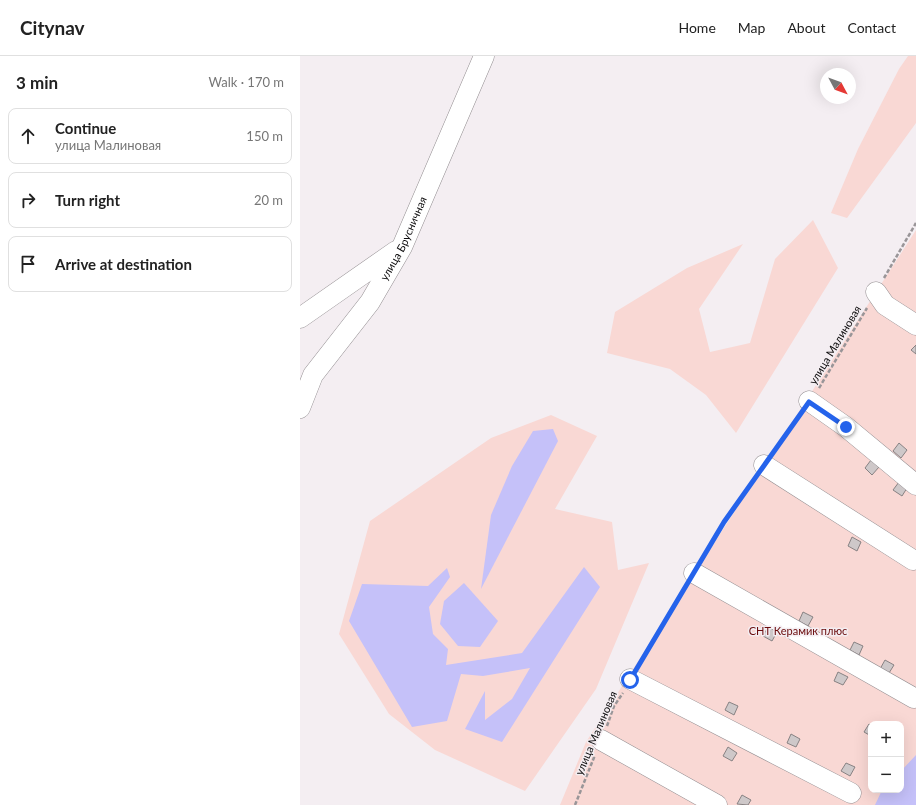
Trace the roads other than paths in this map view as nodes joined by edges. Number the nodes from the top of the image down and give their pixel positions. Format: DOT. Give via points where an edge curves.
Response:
graph roads {
  1 [pos="484,56"];
  2 [pos="402,247"];
  3 [pos="876,292"];
  4 [pos="300,318"];
  5 [pos="916,325"];
  6 [pos="809,402"];
  7 [pos="300,408"];
  8 [pos="764,465"];
  9 [pos="916,485"];
  10 [pos="913,560"];
  11 [pos="694,573"];
  12 [pos="630,680"];
  13 [pos="914,698"];
  14 [pos="601,740"];
  15 [pos="850,793"];
  16 [pos="718,805"];
  1 -- 2 [label="street, улица Брусничная"];
  2 -- 4 [label="street"];
  2 -- 7 [label="street, улица Брусничная" via="370,302 313,375"];
  3 -- 5 [label="street" via="885,305"];
  6 -- 9 [label="street" via="846,427"];
  8 -- 10 [label="street"];
  11 -- 13 [label="street"];
  12 -- 15 [label="street"];
  14 -- 16 [label="street"];
}
